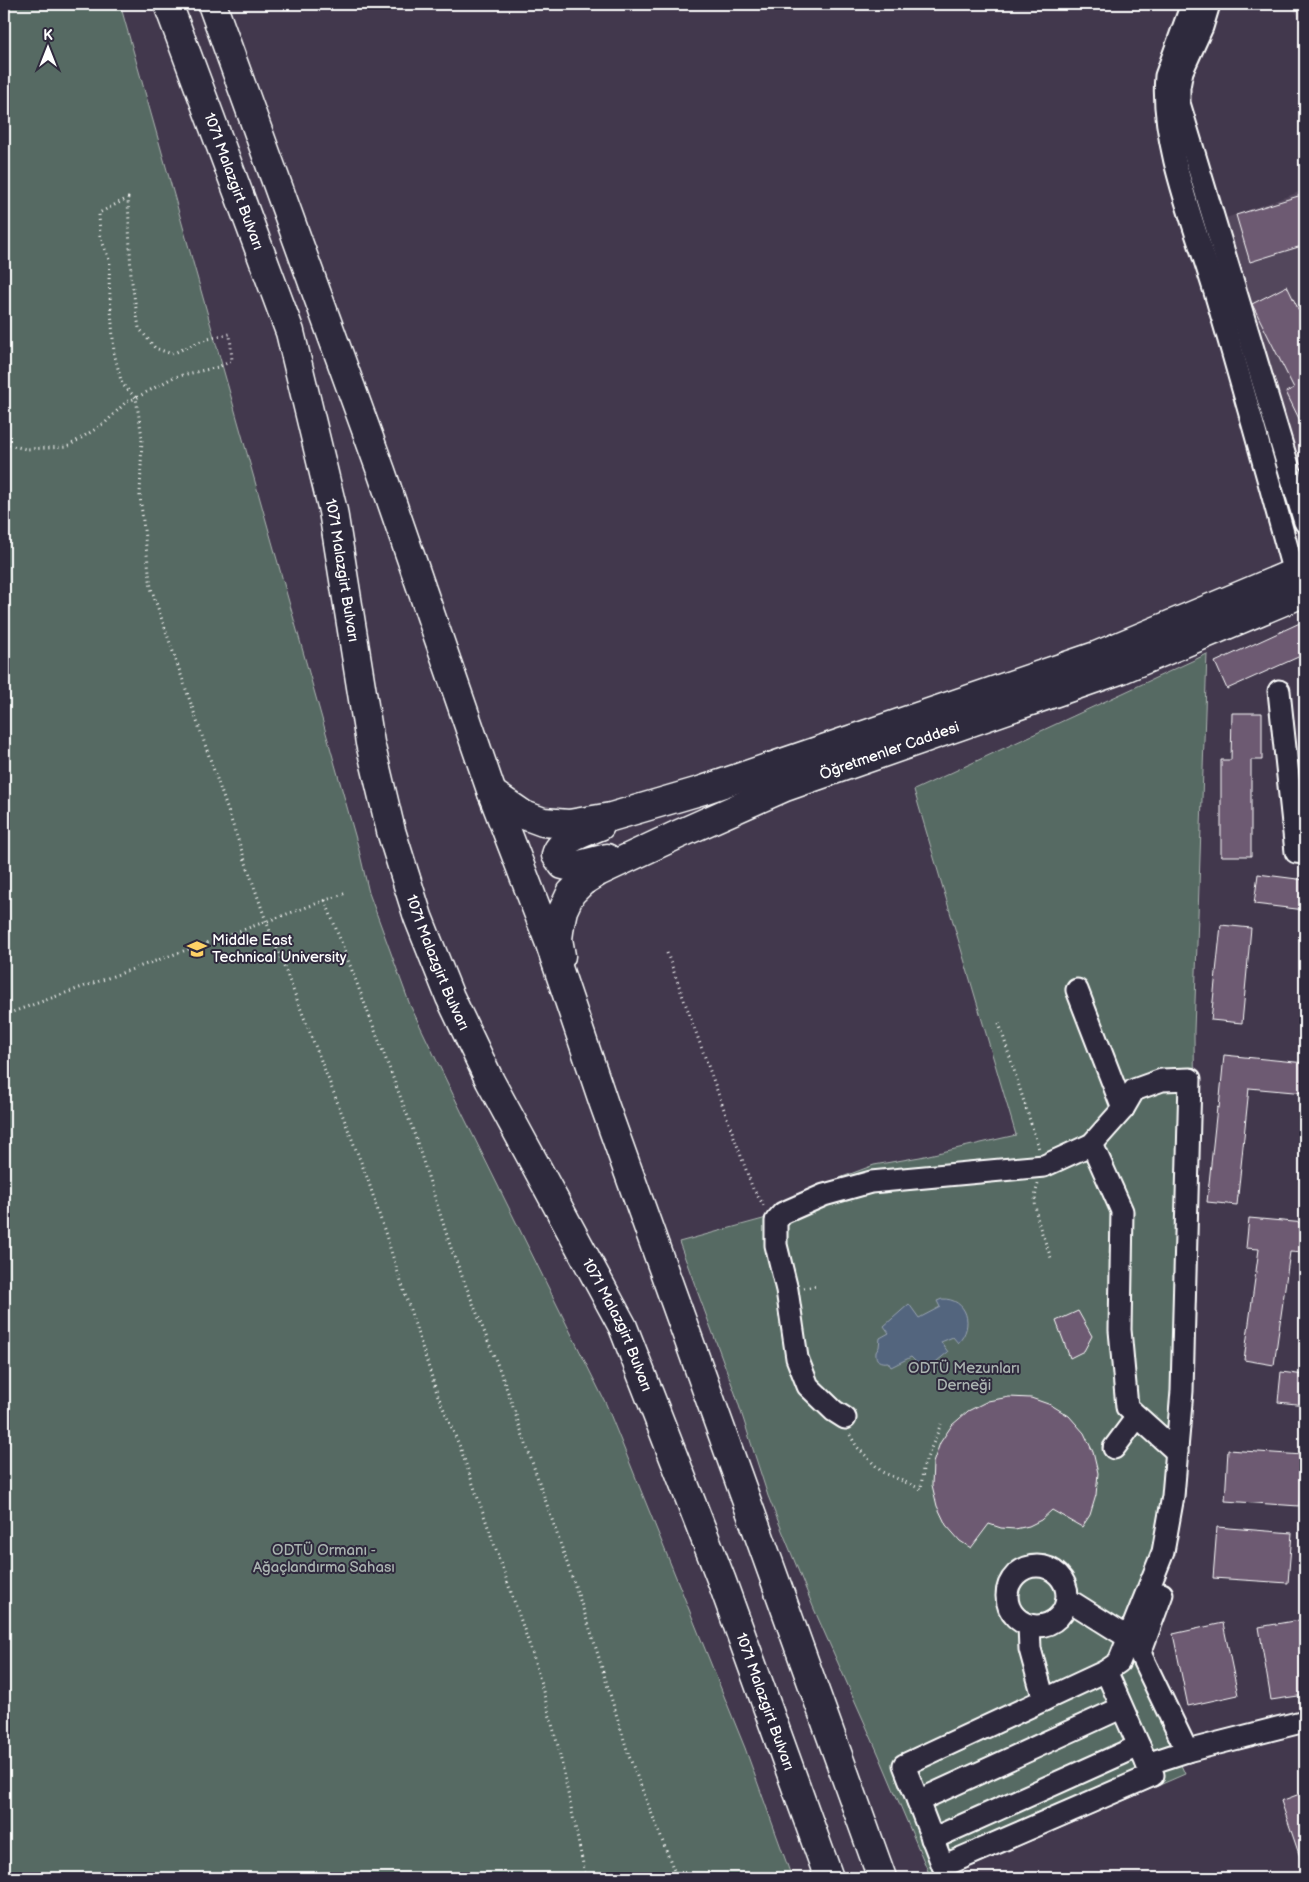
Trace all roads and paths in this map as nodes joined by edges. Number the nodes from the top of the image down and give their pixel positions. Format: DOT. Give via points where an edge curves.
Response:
graph roads {
  1 [pos="168,4"];
  2 [pos="212,4"];
  3 [pos="1192,4"];
  4 [pos="1209,4"];
  5 [pos="136,398"];
  6 [pos="4,444"];
  7 [pos="1305,522"];
  8 [pos="1302,577"];
  9 [pos="1279,691"];
  10 [pos="492,793"];
  11 [pos="642,808"];
  12 [pos="658,844"];
  13 [pos="1305,854"];
  14 [pos="346,893"];
  15 [pos="325,900"];
  16 [pos="266,921"];
  17 [pos="667,953"];
  18 [pos="564,985"];
  19 [pos="1077,990"];
  20 [pos="4,1015"];
  21 [pos="999,1023"];
  22 [pos="1123,1109"];
  23 [pos="1092,1144"];
  24 [pos="1044,1166"];
  25 [pos="1035,1192"];
  26 [pos="776,1221"];
  27 [pos="1052,1261"];
  28 [pos="1137,1417"];
  29 [pos="844,1418"];
  30 [pos="941,1424"];
  31 [pos="1114,1448"];
  32 [pos="1177,1452"];
  33 [pos="921,1489"];
  34 [pos="1167,1581"];
  35 [pos="1067,1599"];
  36 [pos="1029,1625"];
  37 [pos="1135,1645"];
  38 [pos="1106,1671"];
  39 [pos="1044,1700"];
  40 [pos="1122,1708"];
  41 [pos="1305,1721"];
  42 [pos="1187,1751"];
  43 [pos="1143,1755"];
  44 [pos="918,1801"];
  45 [pos="932,1840"];
  46 [pos="586,1878"];
  47 [pos="677,1878"];
  48 [pos="829,1878"];
  49 [pos="882,1878"];
  1 -- 48 [label="main road, 1071 Malazgirt Bulvarı" via="290,332 334,512 370,743 391,831 418,917 450,997 490,1081 622,1327 721,1579"];
  2 -- 10 [label="main road" via="381,471"];
  3 -- 8 [label="street" via="1166,76 1168,128 1177,169"];
  4 -- 7 [label="street" via="1182,71 1179,103"];
  5 -- 5 [label="path" via="174,377 232,362 230,334 203,340 172,354 155,348 139,328 131,276 128,198 99,213 100,236 110,262 114,353 122,384"];
  5 -- 6 [label="path" via="126,402 105,423 67,447 26,449"];
  5 -- 16 [label="path" via="142,437 140,496 151,588"];
  8 -- 11 [label="main road, Öğretmenler Caddesi" via="1096,656"];
  8 -- 12 [label="main road, Öğretmenler Caddesi" via="1122,669 785,787"];
  9 -- 13 [label="street" via="1296,852"];
  10 -- 11 [label="main road, Öğretmenler Caddesi" via="524,815 543,822 569,824"];
  10 -- 18 [label="main road"];
  11 -- 12 [label="main road" via="565,843 557,849 558,860 571,867 586,865"];
  12 -- 18 [label="main road, Öğretmenler Caddesi" via="598,872 571,893 558,939"];
  14 -- 15 [label="path"];
  15 -- 16 [label="path"];
  15 -- 47 [label="path" via="414,1130 452,1251 504,1381 591,1632 628,1756"];
  16 -- 20 [label="path"];
  16 -- 46 [label="path" via="368,1180 438,1396 460,1448 533,1654 558,1746"];
  17 -- 26 [label="path" via="753,1189"];
  18 -- 49 [label="main road"];
  19 -- 22 [label="street"];
  21 -- 24 [label="path"];
  22 -- 23 [label="street"];
  22 -- 32 [label="street" via="1134,1090 1162,1080 1190,1079 1182,1392"];
  23 -- 24 [label="street"];
  23 -- 28 [label="street" via="1122,1211 1120,1330 1127,1407"];
  24 -- 26 [label="street" via="871,1182 824,1194 783,1213"];
  25 -- 27 [label="path" via="1034,1208"];
  26 -- 29 [label="street" via="776,1245 787,1290 797,1358 808,1386"];
  28 -- 31 [label="street"];
  28 -- 32 [label="street"];
  30 -- 33 [label="path" via="923,1468"];
  32 -- 37 [label="street" via="1163,1552"];
  34 -- 37 [label="street"];
  35 -- 36 [label="street" via="1061,1614 1052,1622 1041,1626"];
  35 -- 36 [label="street" via="1063,1580 1055,1571 1044,1566 1021,1570 1007,1588 1007,1600 1011,1612"];
  35 -- 37 [label="street"];
  36 -- 39 [label="street" via="1030,1649"];
  37 -- 38 [label="street"];
  37 -- 42 [label="street"];
  38 -- 39 [label="street"];
  38 -- 40 [label="street"];
  39 -- 44 [label="street" via="904,1765"];
  40 -- 43 [label="street"];
  40 -- 44 [label="street"];
  41 -- 42 [label="street"];
  42 -- 43 [label="street"];
  43 -- 45 [label="street"];
  43 -- 45 [label="street" via="1153,1775 943,1866"];
  44 -- 45 [label="street"];
}
